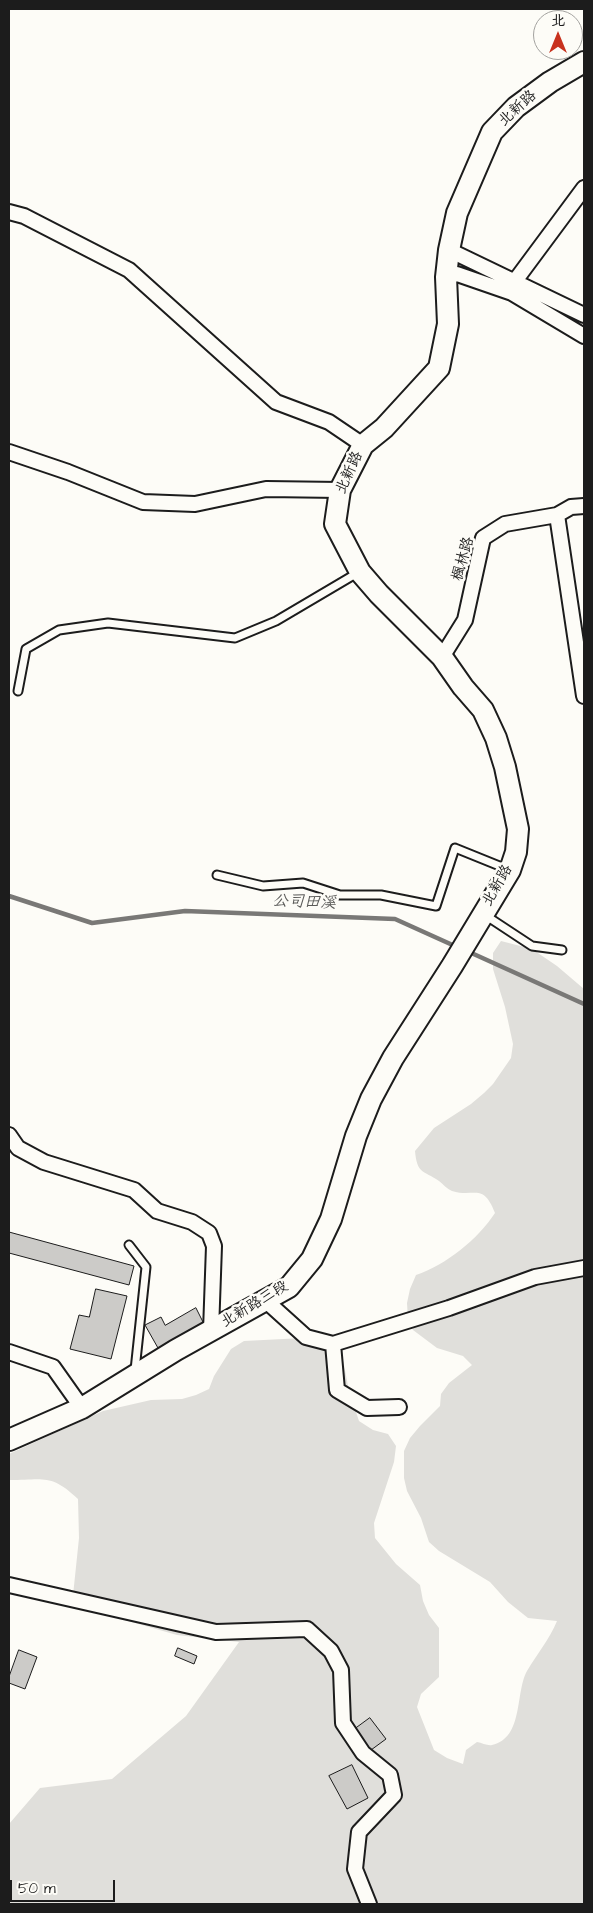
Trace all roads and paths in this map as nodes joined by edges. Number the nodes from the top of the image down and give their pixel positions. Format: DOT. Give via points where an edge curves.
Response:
graph roads {
  1 [pos="584,62"];
  2 [pos="584,188"];
  3 [pos="9,212"];
  4 [pos="449,250"];
  5 [pos="446,277"];
  6 [pos="515,281"];
  7 [pos="584,315"];
  8 [pos="584,336"];
  9 [pos="363,445"];
  10 [pos="9,452"];
  11 [pos="340,490"];
  12 [pos="584,506"];
  13 [pos="557,515"];
  14 [pos="360,572"];
  15 [pos="442,658"];
  16 [pos="583,679"];
  17 [pos="18,691"];
  18 [pos="584,696"];
  19 [pos="510,870"];
  20 [pos="217,875"];
  21 [pos="483,913"];
  22 [pos="562,950"];
  23 [pos="452,966"];
  24 [pos="9,1135"];
  25 [pos="130,1245"];
  26 [pos="584,1268"];
  27 [pos="265,1300"];
  28 [pos="211,1331"];
  29 [pos="333,1344"];
  30 [pos="9,1352"];
  31 [pos="135,1376"];
  32 [pos="399,1407"];
  33 [pos="82,1408"];
  34 [pos="9,1440"];
  35 [pos="9,1585"];
  36 [pos="369,1904"];
  1 -- 4 [label="main road, 北新路" via="516,106 492,132 457,213"];
  2 -- 6 [label="street"];
  3 -- 9 [label="street" via="24,216 129,270 276,402 330,422"];
  4 -- 5 [label="main road, 北新路"];
  4 -- 6 [label="street"];
  5 -- 8 [label="street" via="457,274 512,293"];
  5 -- 9 [label="main road, 北新路" via="448,324 439,368 384,428"];
  6 -- 7 [label="street"];
  9 -- 11 [label="main road, 北新路"];
  10 -- 11 [label="street" via="143,502 195,504 266,489"];
  11 -- 14 [label="main road, 北新路" via="335,524"];
  12 -- 13 [label="street, 楓林路" via="571,507"];
  13 -- 15 [label="street, 楓林路" via="505,524 484,538 465,620"];
  13 -- 16 [label="street"];
  14 -- 15 [label="main road, 北新路"];
  14 -- 17 [label="lane" via="276,621 236,638 108,622 59,630 26,649"];
  15 -- 19 [label="main road, 北新路" via="484,710 496,738 518,829"];
  16 -- 18 [label="street"];
  19 -- 20 [label="lane" via="456,848 436,906 381,895 340,895 303,883 263,886"];
  19 -- 21 [label="main road, 北新路"];
  21 -- 22 [label="lane" via="532,946"];
  21 -- 23 [label="main road, 北新路"];
  23 -- 27 [label="main road, 北新路三段" via="393,1058 371,1099 356,1136 331,1219 312,1259 289,1287"];
  24 -- 28 [label="street" via="18,1148 44,1162 134,1190 157,1210 192,1222 209,1233 214,1246"];
  25 -- 31 [label="lane" via="146,1267"];
  26 -- 29 [label="street" via="535,1277"];
  27 -- 28 [label="main road, 北新路三段"];
  27 -- 29 [label="street" via="306,1338"];
  28 -- 31 [label="main road, 北新路三段"];
  29 -- 32 [label="street" via="337,1390 367,1408"];
  30 -- 33 [label="street" via="53,1367"];
  31 -- 33 [label="main road, 北新路三段"];
  33 -- 34 [label="main road, 北新路三段"];
  35 -- 36 [label="street" via="216,1632 307,1630 331,1651 342,1670 343,1723 362,1753 390,1775 394,1795 359,1832 355,1869"];
}
